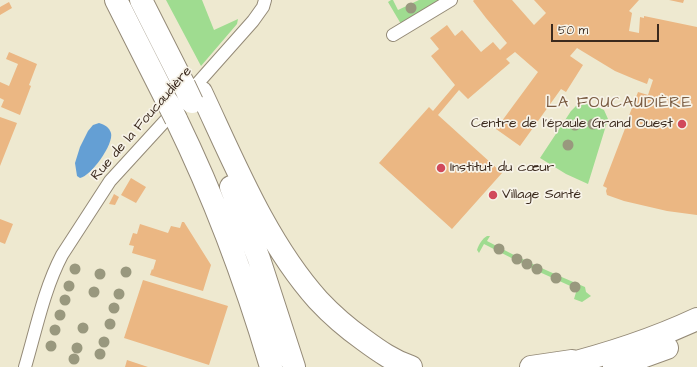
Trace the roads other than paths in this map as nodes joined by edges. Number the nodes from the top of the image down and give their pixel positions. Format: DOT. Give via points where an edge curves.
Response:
graph roads {
  1 [pos="116,0"];
  2 [pos="141,0"];
  3 [pos="155,0"];
  4 [pos="265,0"];
  5 [pos="451,0"];
  6 [pos="393,35"];
  7 [pos="192,89"];
  8 [pos="222,226"];
  9 [pos="697,319"];
  10 [pos="697,328"];
  11 [pos="697,336"];
  12 [pos="591,362"];
  13 [pos="25,367"];
  14 [pos="259,367"];
  15 [pos="271,367"];
  16 [pos="294,367"];
  17 [pos="410,367"];
  18 [pos="531,367"];
  19 [pos="557,367"];
  20 [pos="614,367"];
  1 -- 8 [label="highway" via="197,161"];
  2 -- 7 [label="highway"];
  3 -- 7 [label="highway"];
  4 -- 13 [label="street, Rue de la Foucaudière" via="263,7 247,28 106,187 56,266"];
  5 -- 6 [label="street"];
  7 -- 16 [label="highway" via="237,199"];
  7 -- 17 [label="highway" via="263,220 300,278 340,322 379,351"];
  8 -- 14 [label="highway"];
  8 -- 15 [label="highway" via="261,332"];
  9 -- 12 [label="highway"];
  10 -- 12 [label="highway" via="633,354"];
  11 -- 20 [label="highway"];
  12 -- 18 [label="highway"];
  12 -- 19 [label="highway"];
}
